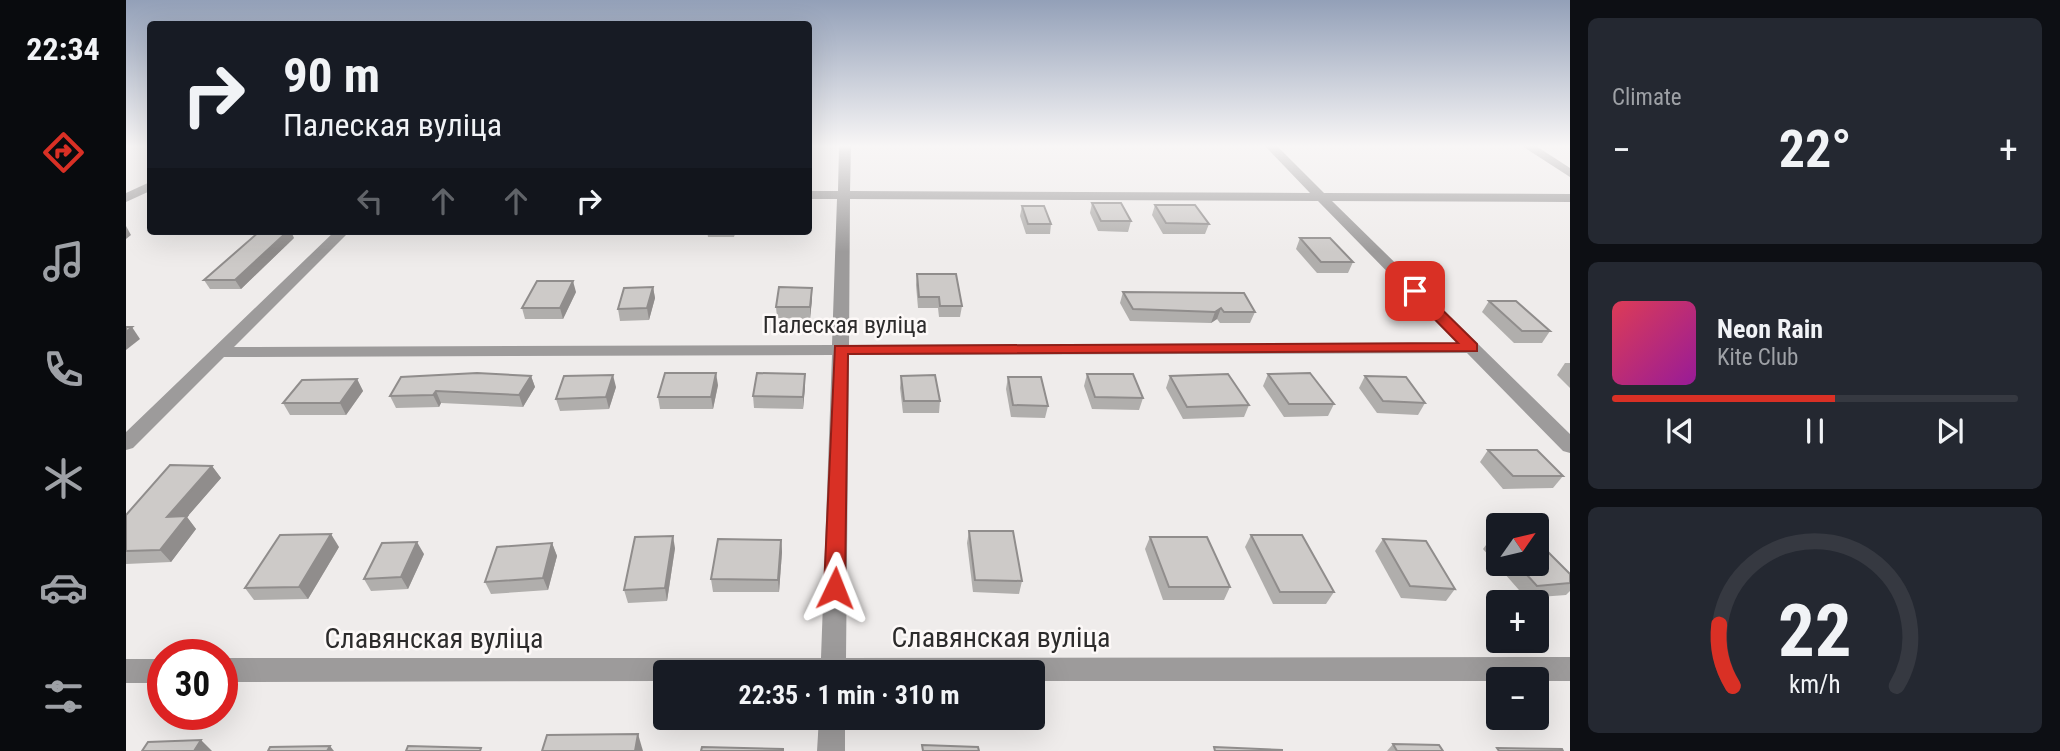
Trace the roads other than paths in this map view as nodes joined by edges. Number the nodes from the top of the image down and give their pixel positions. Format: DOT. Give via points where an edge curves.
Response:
graph roads {
  1 [pos="844,181"];
  2 [pos="1305,181"];
  3 [pos="147,187"];
  4 [pos="131,195"];
  5 [pos="812,195"];
  6 [pos="844,195"];
  7 [pos="1321,197"];
  8 [pos="1570,198"];
  9 [pos="340,235"];
  10 [pos="1471,348"];
  11 [pos="841,349"];
  12 [pos="219,352"];
  13 [pos="126,443"];
  14 [pos="1570,446"];
  15 [pos="833,660"];
  16 [pos="1570,669"];
  17 [pos="238,670"];
  18 [pos="653,670"];
  19 [pos="1045,670"];
  20 [pos="126,671"];
  21 [pos="147,671"];
  22 [pos="832,730"];
  23 [pos="831,751"];
  1 -- 6 [label="street"];
  2 -- 7 [label="street"];
  3 -- 4 [label="street"];
  5 -- 6 [label="street"];
  6 -- 7 [label="street"];
  6 -- 11 [label="street"];
  7 -- 8 [label="street"];
  7 -- 10 [label="street"];
  9 -- 12 [label="street"];
  10 -- 11 [label="street, Палеская вуліца"];
  10 -- 14 [label="street"];
  11 -- 12 [label="street, Палеская вуліца"];
  11 -- 15 [label="street"];
  12 -- 13 [label="street"];
  16 -- 19 [label="street, Славянская вуліца"];
  17 -- 18 [label="street, Славянская вуліца"];
  20 -- 21 [label="street"];
  22 -- 23 [label="street"];
}
